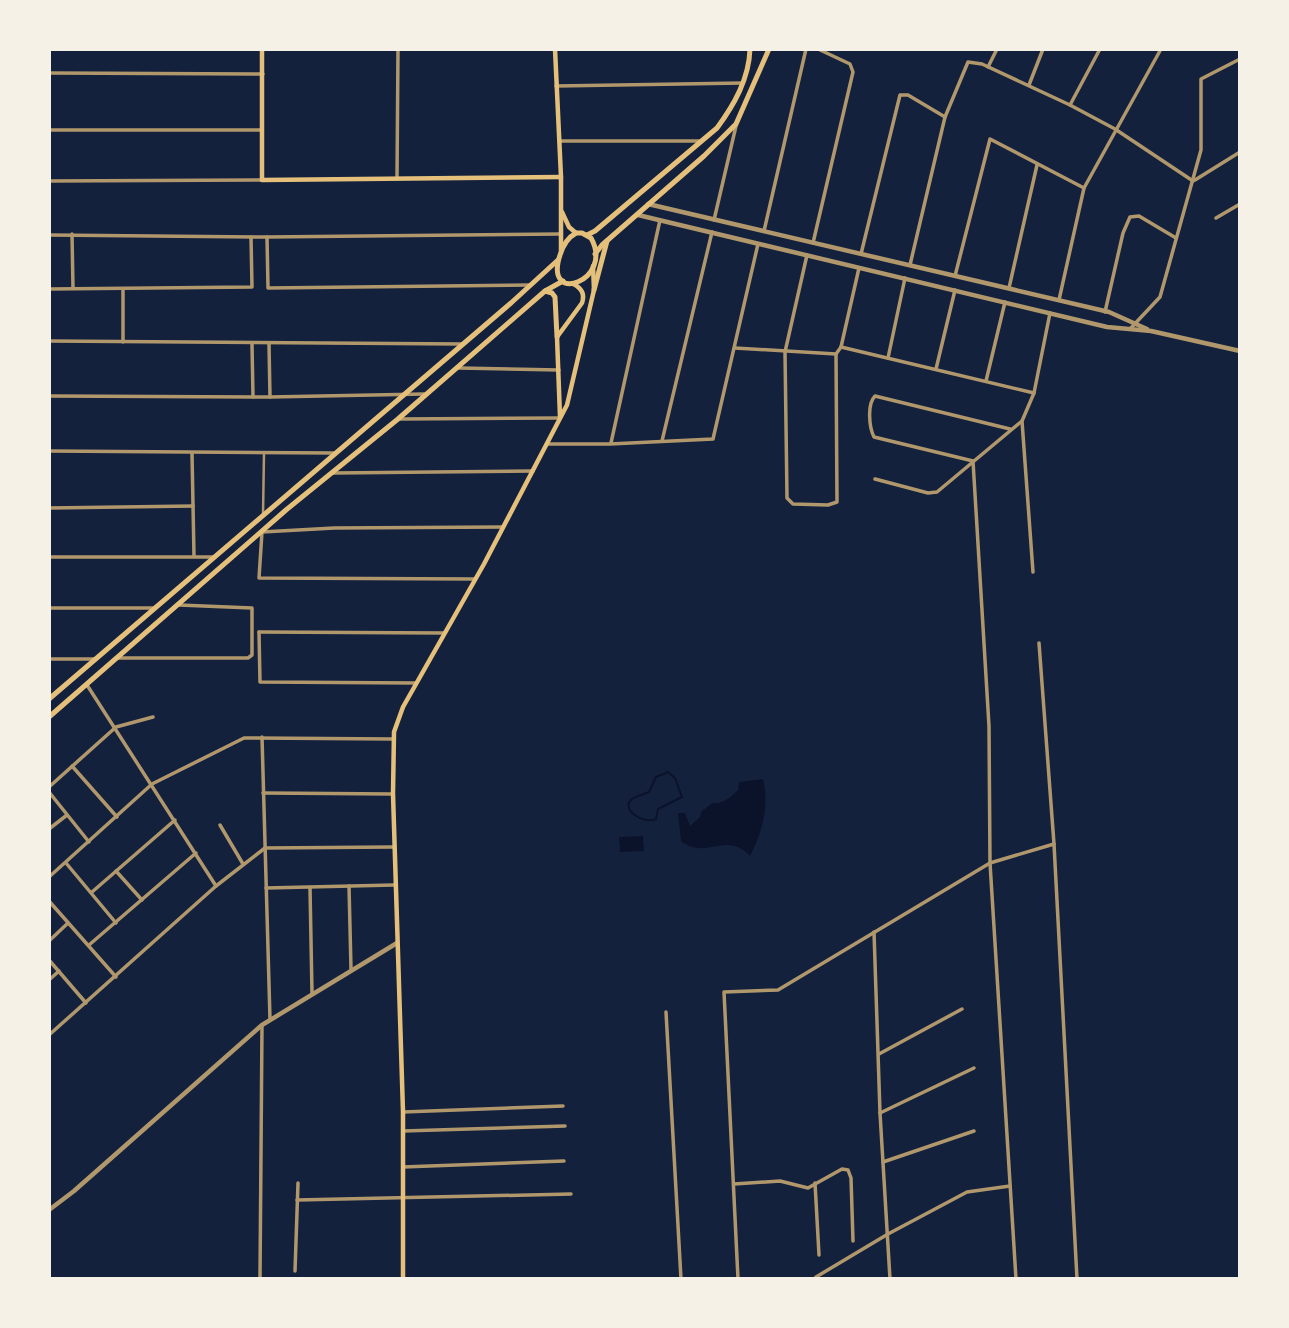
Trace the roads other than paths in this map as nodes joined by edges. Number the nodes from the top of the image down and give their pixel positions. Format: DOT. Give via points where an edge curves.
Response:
graph roads {
  1 [pos="262,49"];
  2 [pos="398,49"];
  3 [pos="555,49"];
  4 [pos="750,49"];
  5 [pos="768,49"];
  6 [pos="806,49"];
  7 [pos="818,49"];
  8 [pos="997,49"];
  9 [pos="1043,49"];
  10 [pos="1100,49"];
  11 [pos="1161,49"];
  12 [pos="1240,59"];
  13 [pos="988,67"];
  14 [pos="49,73"];
  15 [pos="262,74"];
  16 [pos="743,83"];
  17 [pos="1028,85"];
  18 [pos="556,86"];
  19 [pos="1070,105"];
  20 [pos="945,117"];
  21 [pos="736,124"];
  22 [pos="1115,129"];
  23 [pos="49,130"];
  24 [pos="262,130"];
  25 [pos="559,141"];
  26 [pos="702,141"];
  27 [pos="1240,152"];
  28 [pos="1037,165"];
  29 [pos="561,177"];
  30 [pos="397,178"];
  31 [pos="261,180"];
  32 [pos="49,181"];
  33 [pos="1193,181"];
  34 [pos="1084,188"];
  35 [pos="645,189"];
  36 [pos="655,198"];
  37 [pos="648,204"];
  38 [pos="1240,204"];
  39 [pos="561,210"];
  40 [pos="619,211"];
  41 [pos="638,215"];
  42 [pos="1216,218"];
  43 [pos="660,220"];
  44 [pos="714,220"];
  45 [pos="626,223"];
  46 [pos="764,231"];
  47 [pos="712,232"];
  48 [pos="576,233"];
  49 [pos="72,234"];
  50 [pos="561,234"];
  51 [pos="49,235"];
  52 [pos="587,235"];
  53 [pos="251,236"];
  54 [pos="267,237"];
  55 [pos="1176,238"];
  56 [pos="607,241"];
  57 [pos="813,243"];
  58 [pos="758,244"];
  59 [pos="561,252"];
  60 [pos="595,254"];
  61 [pos="861,254"];
  62 [pos="807,255"];
  63 [pos="880,258"];
  64 [pos="558,260"];
  65 [pos="593,262"];
  66 [pos="895,262"];
  67 [pos="910,265"];
  68 [pos="859,268"];
  69 [pos="877,272"];
  70 [pos="891,275"];
  71 [pos="955,276"];
  72 [pos="905,278"];
  73 [pos="563,281"];
  74 [pos="573,284"];
  75 [pos="531,285"];
  76 [pos="1009,288"];
  77 [pos="49,289"];
  78 [pos="73,289"];
  79 [pos="123,289"];
  80 [pos="594,290"];
  81 [pos="955,290"];
  82 [pos="545,291"];
  83 [pos="1059,300"];
  84 [pos="1005,302"];
  85 [pos="1105,312"];
  86 [pos="1050,313"];
  87 [pos="1135,323"];
  88 [pos="1130,329"];
  89 [pos="1151,331"];
  90 [pos="557,337"];
  91 [pos="49,341"];
  92 [pos="123,342"];
  93 [pos="252,344"];
  94 [pos="269,344"];
  95 [pos="462,344"];
  96 [pos="841,347"];
  97 [pos="735,348"];
  98 [pos="1240,351"];
  99 [pos="785,352"];
  100 [pos="836,354"];
  101 [pos="888,358"];
  102 [pos="457,368"];
  103 [pos="936,369"];
  104 [pos="559,370"];
  105 [pos="986,381"];
  106 [pos="1034,393"];
  107 [pos="424,394"];
  108 [pos="402,395"];
  109 [pos="49,396"];
  110 [pos="253,397"];
  111 [pos="270,397"];
  112 [pos="560,418"];
  113 [pos="398,419"];
  114 [pos="1022,421"];
  115 [pos="1010,429"];
  116 [pos="662,441"];
  117 [pos="548,444"];
  118 [pos="610,444"];
  119 [pos="49,451"];
  120 [pos="192,453"];
  121 [pos="264,453"];
  122 [pos="336,453"];
  123 [pos="973,461"];
  124 [pos="331,471"];
  125 [pos="533,471"];
  126 [pos="875,479"];
  127 [pos="193,506"];
  128 [pos="49,508"];
  129 [pos="261,517"];
  130 [pos="503,527"];
  131 [pos="262,532"];
  132 [pos="194,556"];
  133 [pos="49,557"];
  134 [pos="214,557"];
  135 [pos="1033,572"];
  136 [pos="474,579"];
  137 [pos="178,606"];
  138 [pos="49,608"];
  139 [pos="155,608"];
  140 [pos="259,632"];
  141 [pos="445,633"];
  142 [pos="254,636"];
  143 [pos="1039,643"];
  144 [pos="117,658"];
  145 [pos="49,659"];
  146 [pos="96,659"];
  147 [pos="416,683"];
  148 [pos="87,685"];
  149 [pos="49,699"];
  150 [pos="49,717"];
  151 [pos="153,717"];
  152 [pos="116,727"];
  153 [pos="262,737"];
  154 [pos="393,738"];
  155 [pos="72,765"];
  156 [pos="152,784"];
  157 [pos="49,790"];
  158 [pos="263,793"];
  159 [pos="393,794"];
  160 [pos="67,815"];
  161 [pos="117,817"];
  162 [pos="175,820"];
  163 [pos="220,825"];
  164 [pos="49,829"];
  165 [pos="89,842"];
  166 [pos="1054,844"];
  167 [pos="393,847"];
  168 [pos="265,848"];
  169 [pos="196,853"];
  170 [pos="66,863"];
  171 [pos="990,863"];
  172 [pos="243,864"];
  173 [pos="116,871"];
  174 [pos="49,877"];
  175 [pos="394,885"];
  176 [pos="216,886"];
  177 [pos="349,886"];
  178 [pos="266,888"];
  179 [pos="310,888"];
  180 [pos="92,892"];
  181 [pos="142,900"];
  182 [pos="49,901"];
  183 [pos="68,923"];
  184 [pos="116,923"];
  185 [pos="874,933"];
  186 [pos="49,941"];
  187 [pos="397,943"];
  188 [pos="89,945"];
  189 [pos="49,960"];
  190 [pos="351,969"];
  191 [pos="59,971"];
  192 [pos="116,977"];
  193 [pos="49,980"];
  194 [pos="312,993"];
  195 [pos="86,1003"];
  196 [pos="962,1009"];
  197 [pos="666,1012"];
  198 [pos="270,1019"];
  199 [pos="262,1025"];
  200 [pos="49,1035"];
  201 [pos="879,1054"];
  202 [pos="974,1068"];
  203 [pos="563,1106"];
  204 [pos="403,1112"];
  205 [pos="880,1113"];
  206 [pos="565,1126"];
  207 [pos="403,1131"];
  208 [pos="974,1131"];
  209 [pos="564,1161"];
  210 [pos="883,1162"];
  211 [pos="403,1167"];
  212 [pos="298,1183"];
  213 [pos="816,1183"];
  214 [pos="734,1184"];
  215 [pos="1010,1186"];
  216 [pos="570,1194"];
  217 [pos="402,1198"];
  218 [pos="297,1200"];
  219 [pos="49,1210"];
  220 [pos="888,1234"];
  221 [pos="853,1241"];
  222 [pos="819,1255"];
  223 [pos="295,1270"];
  224 [pos="816,1277"];
  225 [pos="260,1279"];
  226 [pos="403,1279"];
  227 [pos="681,1279"];
  228 [pos="738,1279"];
  229 [pos="890,1279"];
  230 [pos="1016,1279"];
  231 [pos="1077,1279"];
  1 -- 15 [label="main road"];
  2 -- 30 [label="street"];
  3 -- 18 [label="main road"];
  4 -- 16 [label="main road"];
  5 -- 21 [label="main road"];
  6 -- 46 [label="street"];
  7 -- 57 [label="street" via="853,67"];
  8 -- 13 [label="street"];
  9 -- 17 [label="street"];
  10 -- 19 [label="street"];
  11 -- 22 [label="street"];
  12 -- 33 [label="street" via="1201,79 1202,139"];
  13 -- 17 [label="street"];
  13 -- 20 [label="street" via="968,62"];
  14 -- 15 [label="street"];
  15 -- 24 [label="main road"];
  16 -- 18 [label="street"];
  16 -- 26 [label="main road" via="726,116"];
  17 -- 19 [label="street"];
  18 -- 25 [label="main road"];
  19 -- 22 [label="street"];
  20 -- 61 [label="street" via="902,93 898,97"];
  20 -- 67 [label="street"];
  21 -- 36 [label="main road"];
  21 -- 44 [label="street"];
  22 -- 33 [label="street"];
  22 -- 34 [label="street"];
  23 -- 24 [label="street"];
  24 -- 31 [label="main road"];
  25 -- 26 [label="street"];
  25 -- 29 [label="main road"];
  26 -- 35 [label="main road"];
  27 -- 33 [label="street"];
  28 -- 34 [label="street"];
  28 -- 71 [label="street" via="990,139"];
  28 -- 76 [label="street"];
  29 -- 30 [label="main road"];
  29 -- 39 [label="main road"];
  30 -- 31 [label="main road"];
  31 -- 32 [label="street"];
  33 -- 55 [label="street"];
  34 -- 83 [label="street"];
  35 -- 36 [label="main road"];
  35 -- 40 [label="main road"];
  36 -- 37 [label="main road"];
  37 -- 41 [label="main road"];
  37 -- 44 [label="street"];
  38 -- 42 [label="street"];
  39 -- 48 [label="main road"];
  39 -- 50 [label="main road"];
  40 -- 45 [label="main road"];
  40 -- 52 [label="main road"];
  41 -- 43 [label="street"];
  41 -- 45 [label="main road"];
  43 -- 47 [label="street"];
  43 -- 118 [label="street"];
  44 -- 46 [label="street"];
  45 -- 56 [label="main road"];
  46 -- 57 [label="street"];
  47 -- 58 [label="street"];
  47 -- 116 [label="street"];
  48 -- 52 [label="main road"];
  48 -- 59 [label="main road"];
  49 -- 51 [label="street"];
  49 -- 53 [label="street"];
  49 -- 78 [label="street"];
  50 -- 54 [label="street"];
  50 -- 59 [label="main road"];
  52 -- 60 [label="main road"];
  53 -- 54 [label="street"];
  53 -- 79 [label="street" via="252,287"];
  54 -- 75 [label="street" via="268,288"];
  55 -- 85 [label="street" via="1134,215 1127,221"];
  55 -- 87 [label="street" via="1160,297"];
  56 -- 60 [label="main road"];
  56 -- 80 [label="main road"];
  57 -- 61 [label="street"];
  58 -- 62 [label="street"];
  58 -- 97 [label="street"];
  59 -- 64 [label="main road"];
  60 -- 65 [label="main road"];
  61 -- 63 [label="street"];
  62 -- 68 [label="street"];
  62 -- 99 [label="street"];
  63 -- 66 [label="street"];
  63 -- 69 [label="street"];
  64 -- 73 [label="main road"];
  64 -- 75 [label="main road"];
  65 -- 74 [label="main road" via="586,279"];
  65 -- 80 [label="main road"];
  66 -- 67 [label="street"];
  66 -- 70 [label="street"];
  67 -- 71 [label="street"];
  68 -- 69 [label="street"];
  68 -- 96 [label="street"];
  69 -- 70 [label="street"];
  70 -- 72 [label="street"];
  71 -- 76 [label="street"];
  72 -- 81 [label="street"];
  72 -- 101 [label="street"];
  73 -- 74 [label="main road"];
  73 -- 82 [label="main road"];
  74 -- 90 [label="main road" via="583,300"];
  75 -- 95 [label="main road"];
  76 -- 83 [label="street"];
  77 -- 78 [label="street"];
  78 -- 79 [label="street"];
  79 -- 92 [label="street"];
  80 -- 112 [label="main road" via="573,383"];
  81 -- 84 [label="street"];
  81 -- 103 [label="street"];
  82 -- 90 [label="main road" via="555,297"];
  82 -- 102 [label="main road"];
  83 -- 85 [label="street"];
  84 -- 86 [label="street"];
  84 -- 105 [label="street"];
  85 -- 87 [label="street"];
  86 -- 88 [label="street"];
  86 -- 106 [label="street"];
  87 -- 88 [label="street"];
  87 -- 89 [label="street"];
  88 -- 89 [label="street"];
  89 -- 98 [label="street"];
  90 -- 104 [label="main road"];
  91 -- 92 [label="street"];
  92 -- 93 [label="street"];
  93 -- 94 [label="street"];
  93 -- 110 [label="street"];
  94 -- 95 [label="street"];
  94 -- 111 [label="street"];
  95 -- 108 [label="main road"];
  96 -- 100 [label="street"];
  96 -- 101 [label="street"];
  97 -- 99 [label="street"];
  97 -- 116 [label="street" via="713,439"];
  99 -- 100 [label="street"];
  99 -- 100 [label="street" via="787,498 798,505 833,505 838,499"];
  101 -- 103 [label="street"];
  102 -- 104 [label="street"];
  102 -- 107 [label="main road"];
  103 -- 105 [label="street"];
  104 -- 112 [label="main road"];
  105 -- 106 [label="street"];
  106 -- 114 [label="street"];
  107 -- 108 [label="street"];
  107 -- 113 [label="main road"];
  108 -- 111 [label="street"];
  108 -- 122 [label="main road"];
  109 -- 110 [label="street"];
  110 -- 111 [label="street"];
  112 -- 113 [label="street"];
  112 -- 117 [label="main road"];
  113 -- 124 [label="main road"];
  114 -- 115 [label="street"];
  114 -- 135 [label="street"];
  115 -- 123 [label="street"];
  115 -- 123 [label="street" via="875,396 871,402 874,437"];
  116 -- 118 [label="street"];
  117 -- 118 [label="street"];
  117 -- 125 [label="main road"];
  119 -- 120 [label="street"];
  120 -- 121 [label="street"];
  120 -- 127 [label="street"];
  121 -- 122 [label="street"];
  121 -- 129 [label="street"];
  122 -- 129 [label="main road"];
  123 -- 126 [label="street" via="934,493"];
  123 -- 171 [label="street" via="989,726"];
  124 -- 125 [label="street"];
  124 -- 131 [label="main road"];
  125 -- 130 [label="main road"];
  127 -- 128 [label="street"];
  127 -- 132 [label="street"];
  129 -- 131 [label="main road"];
  129 -- 134 [label="main road"];
  130 -- 131 [label="street"];
  130 -- 136 [label="main road"];
  131 -- 136 [label="street" via="259,579"];
  131 -- 137 [label="main road"];
  132 -- 133 [label="street"];
  132 -- 134 [label="street"];
  134 -- 139 [label="main road"];
  136 -- 141 [label="main road"];
  137 -- 142 [label="street" via="248,607 254,611"];
  137 -- 144 [label="main road"];
  138 -- 139 [label="street"];
  139 -- 146 [label="main road"];
  140 -- 141 [label="street"];
  140 -- 142 [label="street"];
  140 -- 147 [label="street" via="260,682"];
  141 -- 147 [label="main road"];
  142 -- 144 [label="street" via="248,658"];
  143 -- 166 [label="street"];
  144 -- 148 [label="main road"];
  145 -- 146 [label="street"];
  146 -- 149 [label="main road"];
  147 -- 154 [label="main road"];
  148 -- 150 [label="main road"];
  148 -- 152 [label="street"];
  151 -- 152 [label="street"];
  152 -- 155 [label="street"];
  152 -- 156 [label="street"];
  153 -- 154 [label="street"];
  153 -- 156 [label="street" via="244,738"];
  153 -- 158 [label="street"];
  154 -- 159 [label="main road"];
  155 -- 157 [label="street"];
  155 -- 161 [label="street"];
  156 -- 161 [label="street"];
  156 -- 162 [label="street"];
  157 -- 160 [label="street"];
  158 -- 159 [label="street"];
  158 -- 168 [label="street"];
  159 -- 167 [label="main road"];
  160 -- 164 [label="street"];
  160 -- 165 [label="street"];
  161 -- 165 [label="street"];
  162 -- 169 [label="street"];
  162 -- 173 [label="street"];
  163 -- 172 [label="street"];
  165 -- 170 [label="street"];
  166 -- 171 [label="street"];
  166 -- 231 [label="street"];
  167 -- 168 [label="street"];
  167 -- 175 [label="main road"];
  168 -- 172 [label="street"];
  168 -- 178 [label="street"];
  169 -- 176 [label="street"];
  169 -- 181 [label="street"];
  170 -- 174 [label="street"];
  170 -- 180 [label="street"];
  171 -- 185 [label="street"];
  171 -- 215 [label="street"];
  172 -- 176 [label="street"];
  173 -- 180 [label="street"];
  173 -- 181 [label="street"];
  175 -- 177 [label="street"];
  175 -- 187 [label="main road"];
  176 -- 192 [label="street"];
  177 -- 179 [label="street"];
  177 -- 190 [label="street"];
  178 -- 179 [label="street"];
  178 -- 198 [label="street"];
  179 -- 194 [label="street"];
  180 -- 184 [label="street"];
  181 -- 184 [label="street"];
  182 -- 183 [label="street"];
  183 -- 186 [label="street"];
  183 -- 188 [label="street"];
  184 -- 188 [label="street"];
  185 -- 201 [label="street"];
  185 -- 214 [label="street" via="778,990 724,992"];
  187 -- 190 [label="street"];
  187 -- 204 [label="main road"];
  188 -- 192 [label="street"];
  189 -- 191 [label="street"];
  190 -- 194 [label="street"];
  191 -- 193 [label="street"];
  191 -- 195 [label="street"];
  192 -- 195 [label="street"];
  194 -- 198 [label="street"];
  195 -- 200 [label="street"];
  196 -- 201 [label="street"];
  197 -- 227 [label="street"];
  198 -- 199 [label="street"];
  199 -- 219 [label="street"];
  199 -- 225 [label="street"];
  201 -- 205 [label="street"];
  202 -- 205 [label="street"];
  203 -- 204 [label="street"];
  204 -- 207 [label="main road"];
  205 -- 210 [label="street"];
  206 -- 207 [label="street"];
  207 -- 211 [label="main road"];
  208 -- 210 [label="street"];
  209 -- 211 [label="street"];
  210 -- 220 [label="street"];
  211 -- 217 [label="main road"];
  212 -- 218 [label="street"];
  213 -- 214 [label="street" via="805,1188 780,1181"];
  213 -- 221 [label="street" via="842,1169 849,1171"];
  213 -- 222 [label="street"];
  214 -- 228 [label="street"];
  215 -- 220 [label="street" via="967,1192"];
  215 -- 230 [label="street"];
  216 -- 217 [label="street"];
  217 -- 218 [label="street"];
  217 -- 226 [label="main road"];
  218 -- 223 [label="street"];
  220 -- 224 [label="street"];
  220 -- 229 [label="street"];
}
